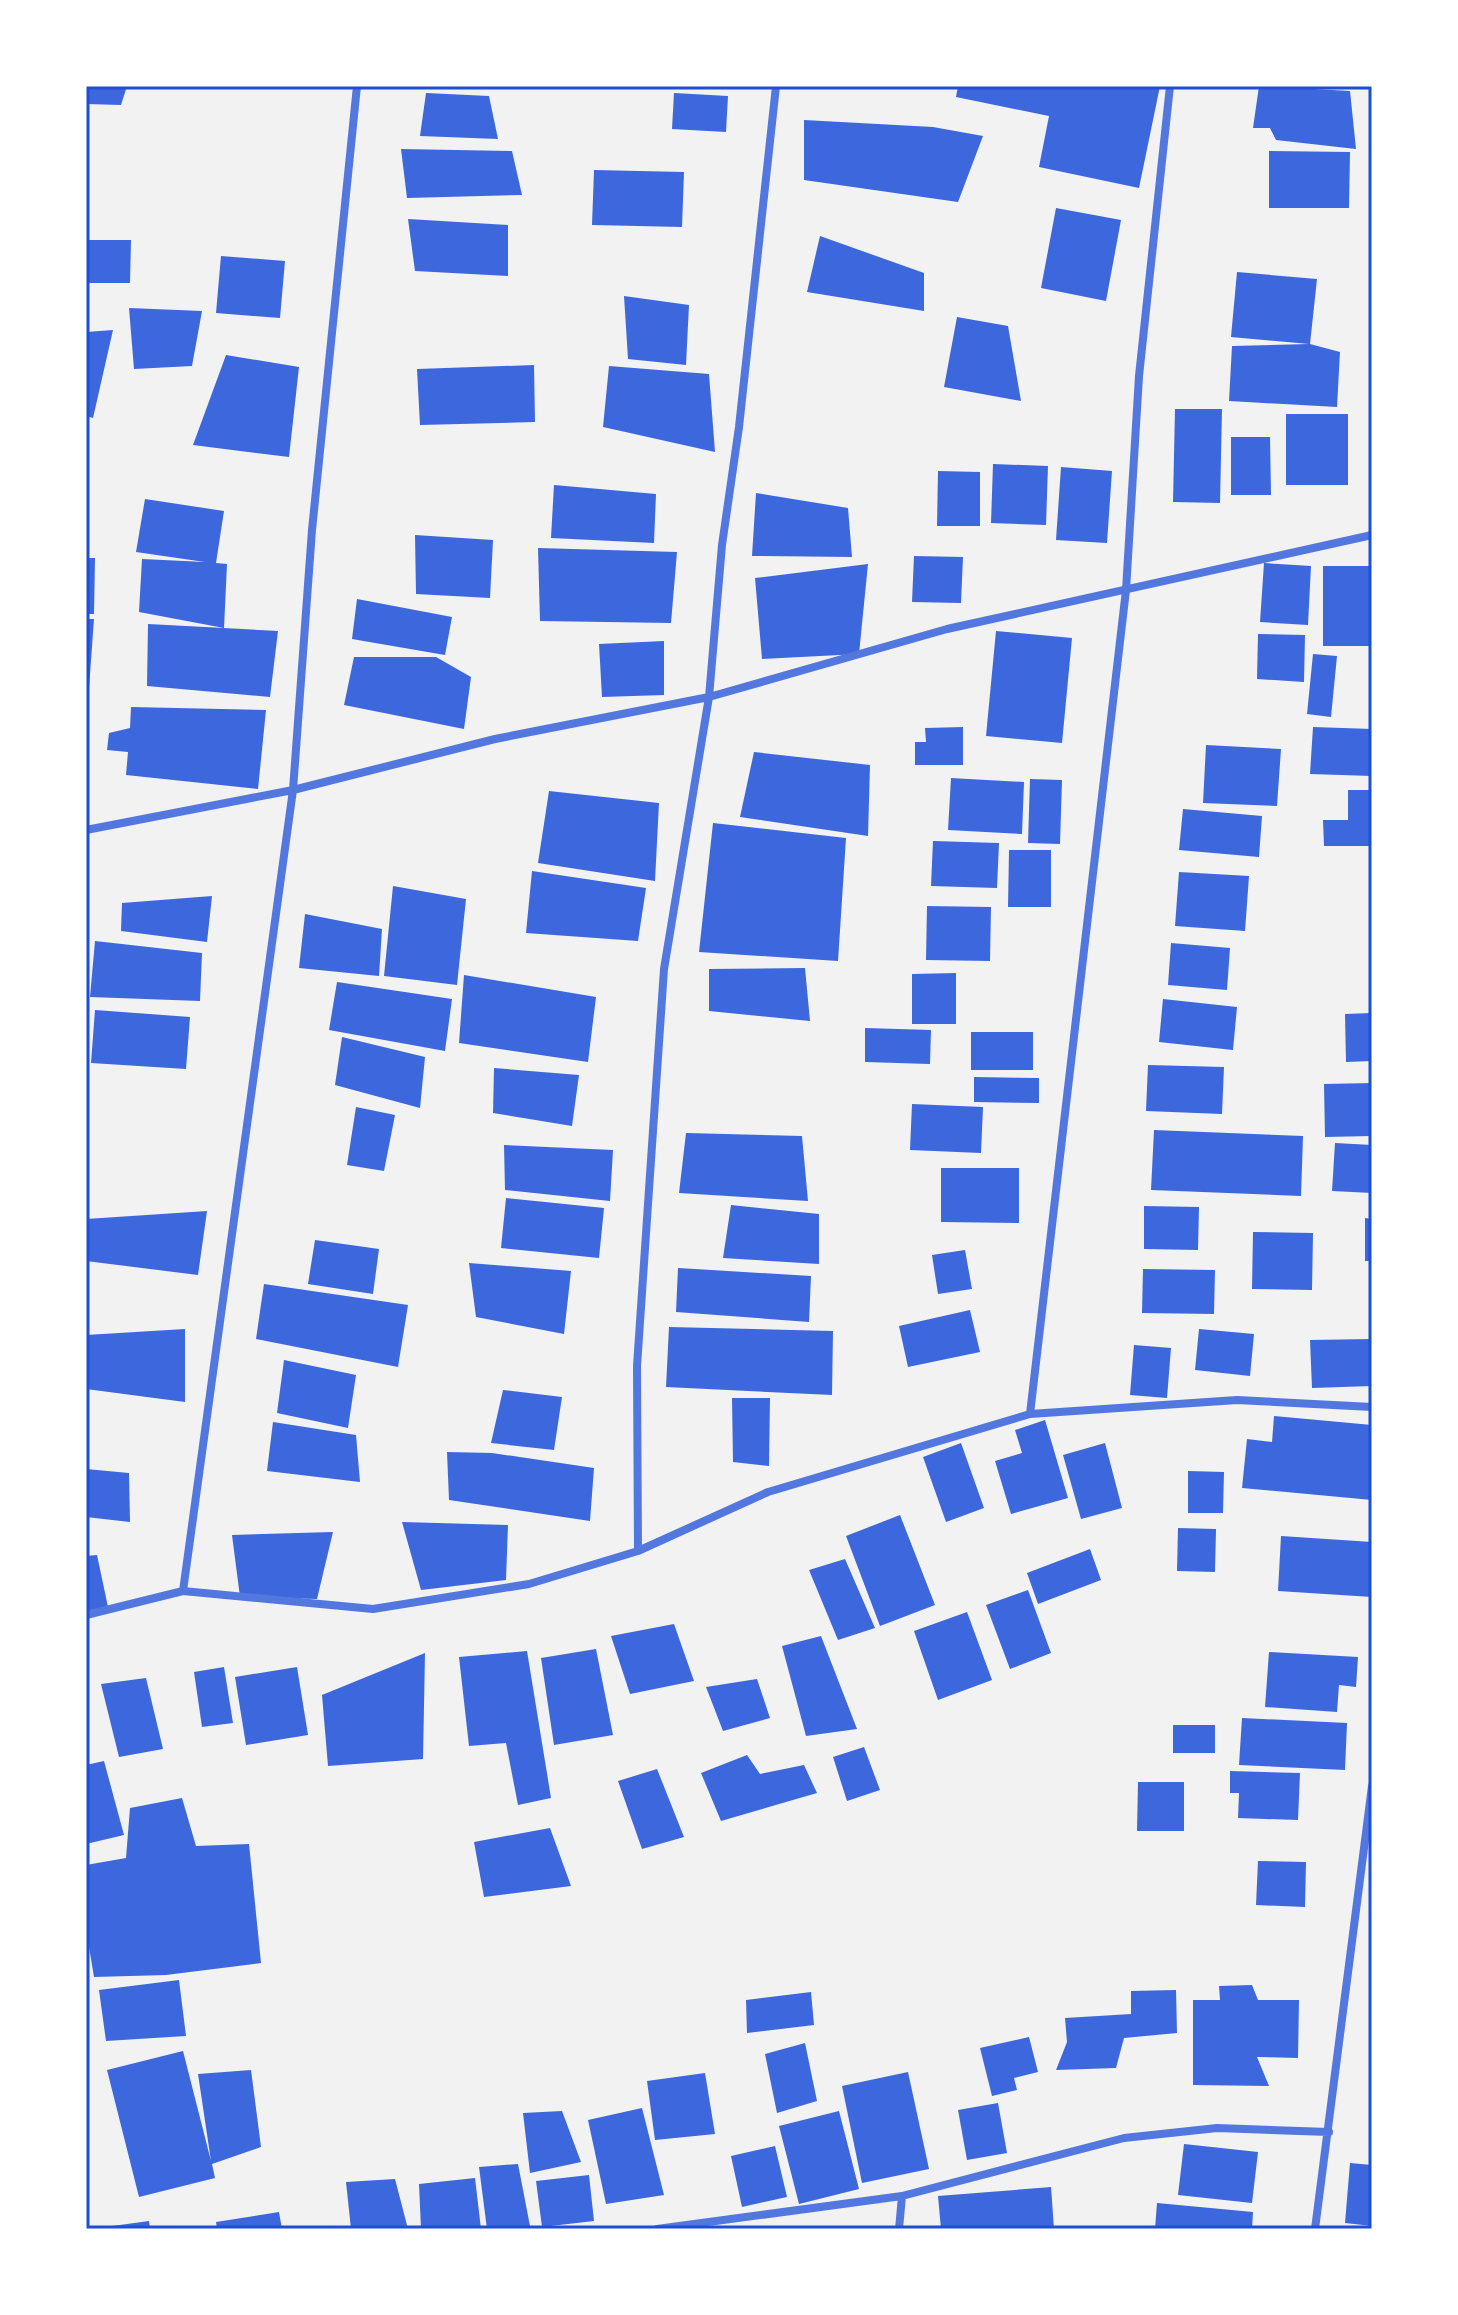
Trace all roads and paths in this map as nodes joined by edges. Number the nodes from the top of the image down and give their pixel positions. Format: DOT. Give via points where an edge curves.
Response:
graph roads {
  1 [pos="357,86"];
  2 [pos="776,86"];
  3 [pos="1170,86"];
  4 [pos="1372,535"];
  5 [pos="1126,590"];
  6 [pos="709,697"];
  7 [pos="293,790"];
  8 [pos="86,830"];
  9 [pos="1372,1407"];
  10 [pos="1030,1414"];
  11 [pos="638,1551"];
  12 [pos="183,1591"];
  13 [pos="86,1615"];
  14 [pos="1372,1786"];
  15 [pos="1329,2132"];
  16 [pos="902,2196"];
  17 [pos="657,2229"];
  18 [pos="899,2229"];
  19 [pos="1315,2229"];
  1 -- 7 [label="street" via="312,530"];
  2 -- 6 [label="street"];
  3 -- 5 [label="street" via="1139,376"];
  4 -- 5 [label="street"];
  5 -- 6 [label="street" via="947,629"];
  5 -- 10 [label="street"];
  6 -- 7 [label="street" via="495,739"];
  6 -- 11 [label="street" via="664,969 637,1366"];
  7 -- 8 [label="street"];
  7 -- 12 [label="street"];
  9 -- 10 [label="street" via="1237,1400"];
  10 -- 11 [label="street" via="768,1492"];
  11 -- 12 [label="street" via="529,1584 373,1609"];
  12 -- 13 [label="street"];
  14 -- 15 [label="street"];
  15 -- 16 [label="street" via="1217,2128 1124,2138"];
  15 -- 19 [label="street"];
  16 -- 17 [label="street"];
  16 -- 18 [label="street"];
}
